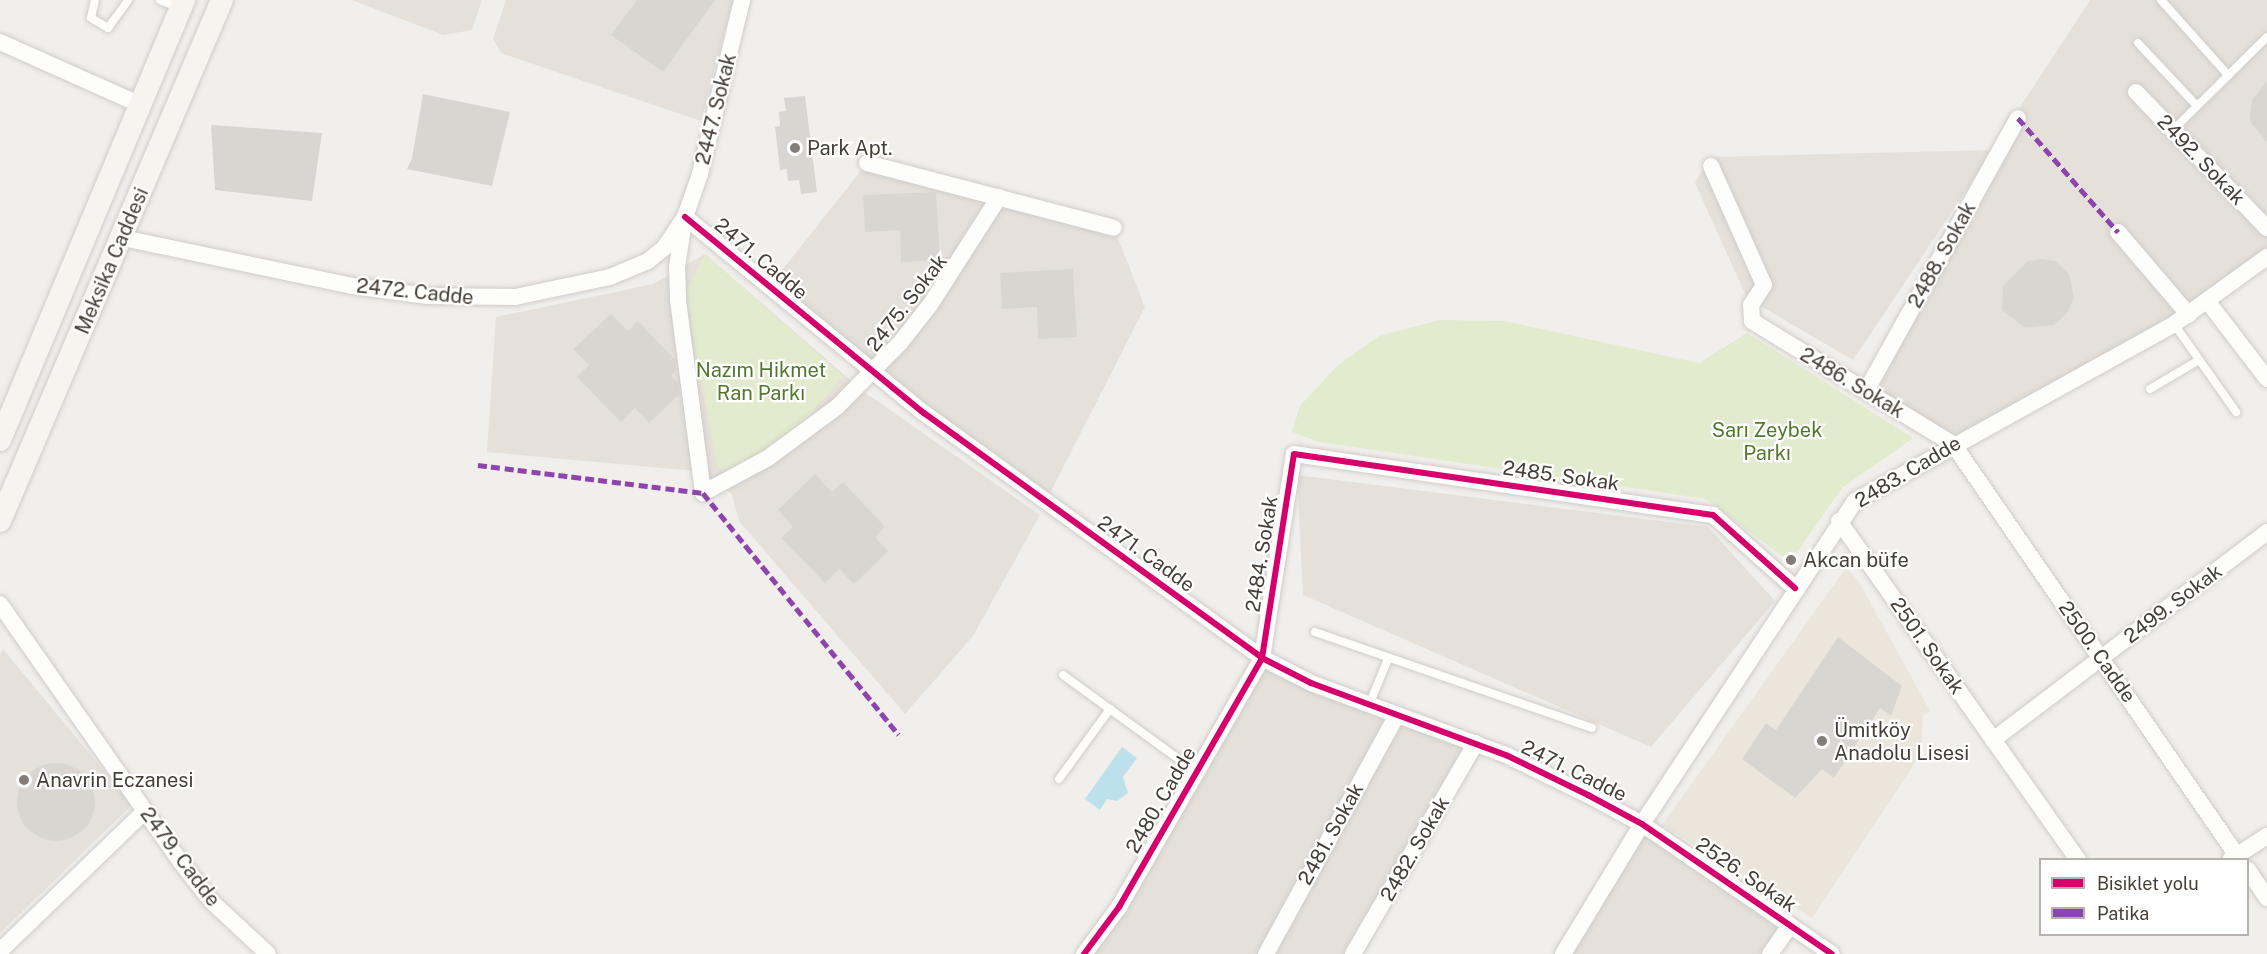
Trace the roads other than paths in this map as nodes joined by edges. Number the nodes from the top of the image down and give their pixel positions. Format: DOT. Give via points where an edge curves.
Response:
graph roads {
  1 [pos="95,0"];
  2 [pos="128,0"];
  3 [pos="160,0"];
  4 [pos="222,0"];
  5 [pos="742,0"];
  6 [pos="2161,0"];
  7 [pos="182,4"];
  8 [pos="2267,38"];
  9 [pos="0,42"];
  10 [pos="2138,43"];
  11 [pos="2228,75"];
  12 [pos="2136,92"];
  13 [pos="141,105"];
  14 [pos="2197,105"];
  15 [pos="2018,118"];
  16 [pos="2173,130"];
  17 [pos="867,163"];
  18 [pos="1711,166"];
  19 [pos="999,197"];
  20 [pos="685,217"];
  21 [pos="1114,228"];
  22 [pos="2267,228"];
  23 [pos="2118,232"];
  24 [pos="123,238"];
  25 [pos="2267,256"];
  26 [pos="2208,302"];
  27 [pos="2181,320"];
  28 [pos="2199,360"];
  29 [pos="872,372"];
  30 [pos="2267,379"];
  31 [pos="2150,389"];
  32 [pos="1866,391"];
  33 [pos="2236,412"];
  34 [pos="0,440"];
  35 [pos="1953,444"];
  36 [pos="1294,454"];
  37 [pos="0,521"];
  38 [pos="1839,521"];
  39 [pos="2267,532"];
  40 [pos="1796,588"];
  41 [pos="0,604"];
  42 [pos="1315,632"];
  43 [pos="1262,658"];
  44 [pos="2101,658"];
  45 [pos="1388,659"];
  46 [pos="1063,675"];
  47 [pos="1369,705"];
  48 [pos="1110,709"];
  49 [pos="1396,715"];
  50 [pos="1592,728"];
  51 [pos="1993,740"];
  52 [pos="1476,743"];
  53 [pos="1198,768"];
  54 [pos="1059,779"];
  55 [pos="145,811"];
  56 [pos="1642,824"];
  57 [pos="2267,836"];
  58 [pos="2077,858"];
  59 [pos="2236,858"];
  60 [pos="2249,873"];
  61 [pos="2267,898"];
  62 [pos="1790,925"];
  63 [pos="0,951"];
  64 [pos="268,954"];
  65 [pos="1084,954"];
  66 [pos="1266,954"];
  67 [pos="1353,954"];
  68 [pos="1563,954"];
  69 [pos="1770,954"];
  70 [pos="1832,954"];
  1 -- 2 [label="lane" via="91,18 108,27"];
  3 -- 7 [label="lane"];
  4 -- 24 [label="main road, Meksika Caddesi"];
  5 -- 20 [label="street, 2447. Sokak" via="700,174"];
  6 -- 11 [label="lane"];
  7 -- 13 [label="main road, Meksika Caddesi"];
  8 -- 11 [label="lane"];
  9 -- 13 [label="street"];
  10 -- 14 [label="lane"];
  11 -- 14 [label="lane"];
  12 -- 16 [label="street, 2492. Sokak"];
  13 -- 34 [label="main road, Meksika Caddesi"];
  14 -- 16 [label="lane"];
  15 -- 32 [label="street, 2488. Sokak"];
  16 -- 22 [label="street, 2492. Sokak"];
  17 -- 19 [label="street"];
  18 -- 32 [label="street, 2486. Sokak" via="1764,285 1751,305 1752,321"];
  19 -- 21 [label="street"];
  19 -- 29 [label="street, 2475. Sokak" via="930,305"];
  20 -- 24 [label="street, 2472. Cadde" via="664,248 629,270 573,287 490,298 388,292"];
  20 -- 29 [label="street, 2471. Cadde"];
  20 -- 29 [label="street, 2475. Sokak" via="677,267 678,300 703,493 737,477 804,434"];
  23 -- 27 [label="street"];
  24 -- 37 [label="main road, Meksika Caddesi"];
  25 -- 26 [label="street, 2483. Cadde"];
  26 -- 27 [label="street, 2483. Cadde"];
  26 -- 30 [label="street"];
  27 -- 28 [label="lane"];
  27 -- 35 [label="street, 2483. Cadde"];
  28 -- 31 [label="lane"];
  28 -- 33 [label="lane"];
  29 -- 43 [label="street, 2471. Cadde"];
  32 -- 35 [label="street, 2486. Sokak"];
  35 -- 38 [label="street, 2483. Cadde" via="1864,494"];
  35 -- 44 [label="street, 2500. Cadde"];
  36 -- 40 [label="street, 2485. Sokak" via="1713,515"];
  36 -- 43 [label="street, 2484. Sokak"];
  38 -- 40 [label="street, 2483. Cadde"];
  38 -- 51 [label="street, 2501. Sokak"];
  39 -- 44 [label="street, 2499. Sokak"];
  40 -- 56 [label="street, 2483. Cadde"];
  41 -- 55 [label="street, 2479. Cadde"];
  42 -- 45 [label="lane"];
  43 -- 47 [label="street, 2471. Cadde" via="1311,683"];
  43 -- 53 [label="street, 2480. Cadde"];
  44 -- 51 [label="street, 2499. Sokak"];
  44 -- 59 [label="street, 2500. Cadde"];
  45 -- 47 [label="lane"];
  45 -- 50 [label="lane"];
  46 -- 48 [label="lane"];
  47 -- 49 [label="street, 2471. Cadde"];
  48 -- 53 [label="lane"];
  48 -- 54 [label="lane"];
  49 -- 52 [label="street, 2471. Cadde"];
  49 -- 66 [label="street, 2481. Sokak"];
  51 -- 58 [label="street, 2501. Sokak"];
  52 -- 56 [label="street, 2471. Cadde" via="1545,773"];
  52 -- 67 [label="street, 2482. Sokak"];
  53 -- 65 [label="street, 2480. Cadde" via="1119,907"];
  55 -- 63 [label="street"];
  55 -- 64 [label="street, 2479. Cadde" via="212,902"];
  56 -- 62 [label="street, 2526. Sokak"];
  56 -- 68 [label="street, 2483. Cadde"];
  57 -- 59 [label="street"];
  60 -- 61 [label="street"];
  62 -- 69 [label="street"];
  62 -- 70 [label="street, 2526. Sokak"];
}
